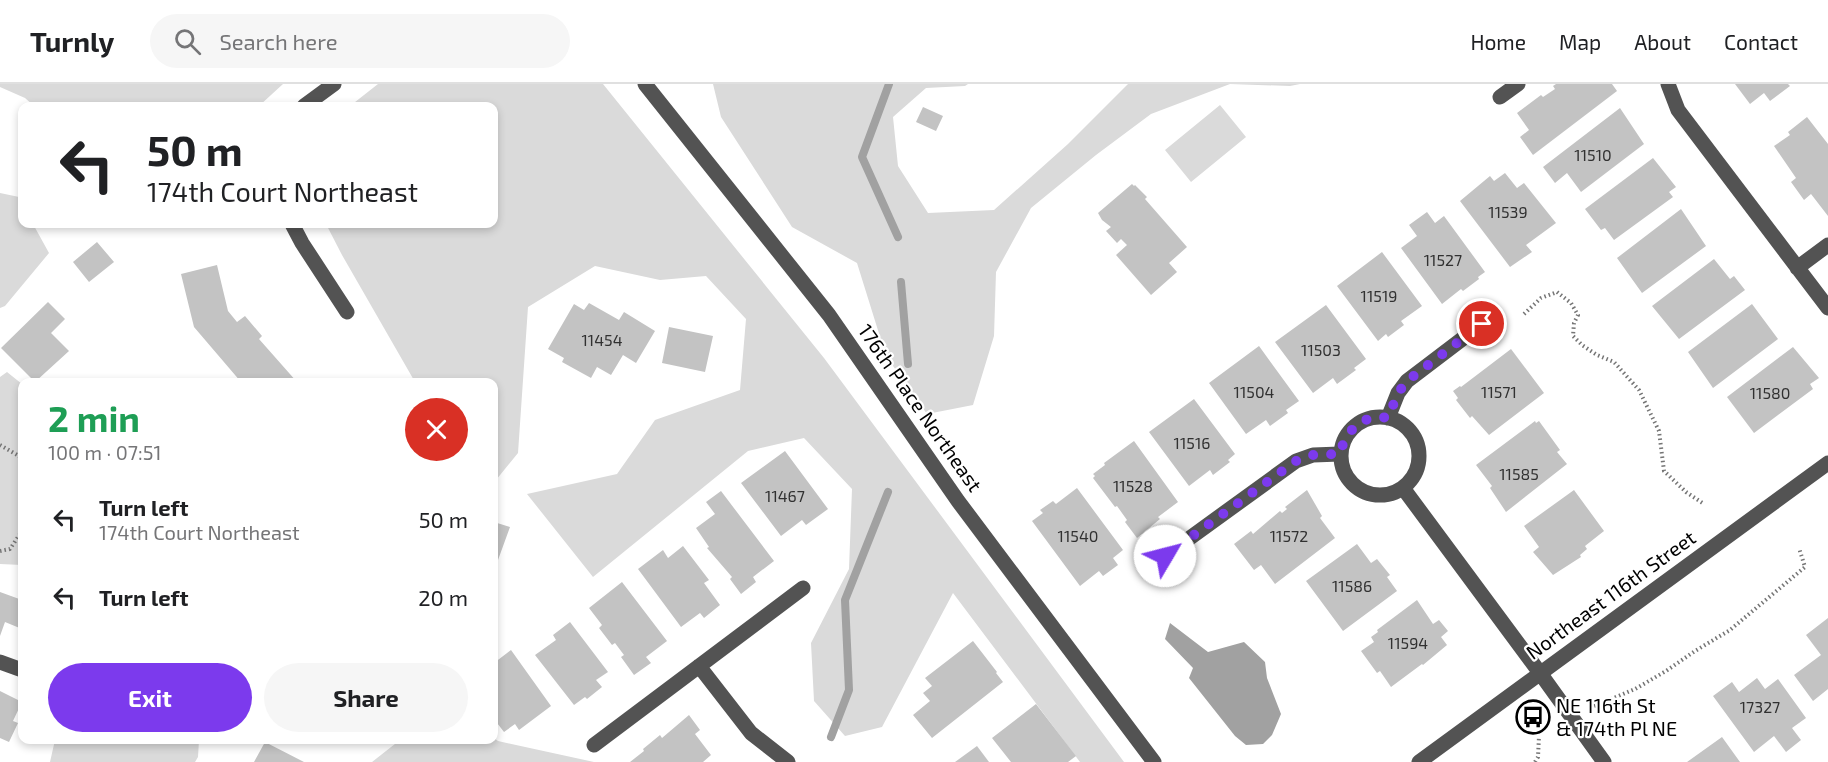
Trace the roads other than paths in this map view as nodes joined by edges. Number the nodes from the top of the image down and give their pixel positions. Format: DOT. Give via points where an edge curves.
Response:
graph roads {
  1 [pos="334,84"];
  2 [pos="645,84"];
  3 [pos="1518,84"];
  4 [pos="1668,84"];
  5 [pos="1500,97"];
  6 [pos="309,102"];
  7 [pos="294,228"];
  8 [pos="1828,245"];
  9 [pos="1797,268"];
  10 [pos="1828,308"];
  11 [pos="347,312"];
  12 [pos="1482,324"];
  13 [pos="1388,418"];
  14 [pos="1340,454"];
  15 [pos="1828,463"];
  16 [pos="1403,488"];
  17 [pos="1165,556"];
  18 [pos="803,588"];
  19 [pos="0,662"];
  20 [pos="699,666"];
  21 [pos="18,669"];
  22 [pos="1540,673"];
  23 [pos="594,745"];
  24 [pos="788,762"];
  25 [pos="1154,762"];
  26 [pos="1419,762"];
  27 [pos="1604,762"];
  1 -- 6 [label="street"];
  2 -- 25 [label="street, 176th Place Northeast" via="829,315 958,501"];
  3 -- 5 [label="street"];
  4 -- 9 [label="street" via="1678,110"];
  7 -- 11 [label="street"];
  8 -- 9 [label="street"];
  9 -- 10 [label="street"];
  12 -- 13 [label="street" via="1407,381"];
  13 -- 14 [label="street" via="1368,418 1357,424 1348,433"];
  13 -- 16 [label="street" via="1404,424 1418,444 1418,469"];
  14 -- 16 [label="street" via="1342,469 1356,488 1380,496"];
  14 -- 17 [label="street" via="1313,455 1296,461"];
  15 -- 22 [label="street, Northeast 116th Street"];
  16 -- 22 [label="street"];
  18 -- 20 [label="street"];
  19 -- 21 [label="street"];
  20 -- 23 [label="street"];
  20 -- 24 [label="street" via="751,733"];
  22 -- 26 [label="street, Northeast 116th Street"];
  22 -- 27 [label="street"];
}
